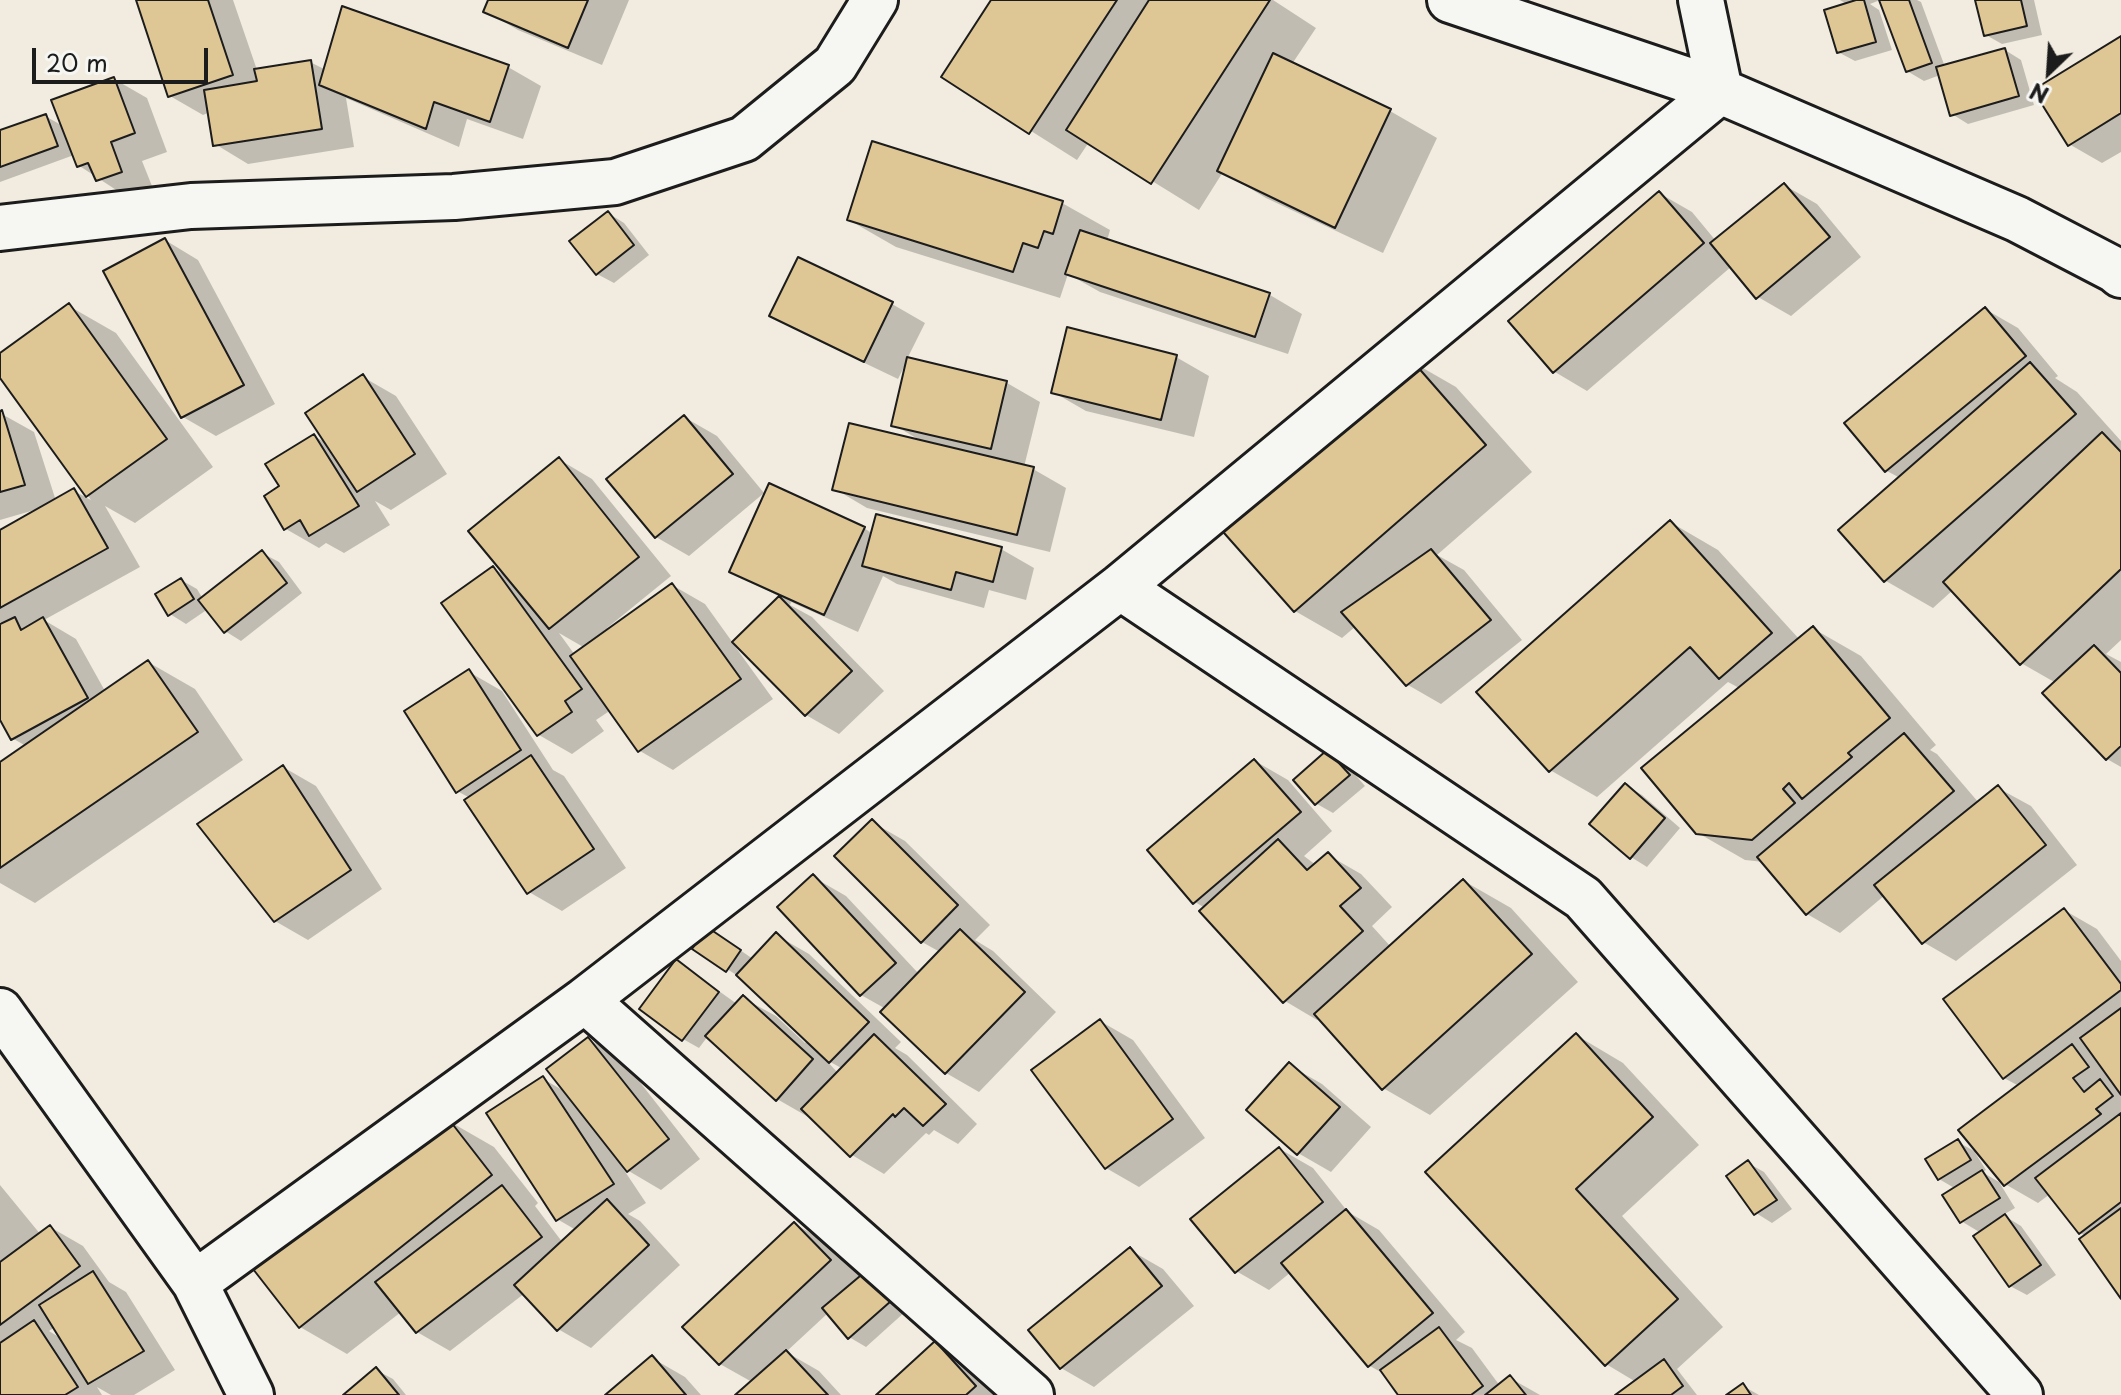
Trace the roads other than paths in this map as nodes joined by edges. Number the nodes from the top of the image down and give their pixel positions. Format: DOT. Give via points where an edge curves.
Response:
graph roads {
  1 [pos="875,0"];
  2 [pos="1450,0"];
  3 [pos="1701,0"];
  4 [pos="1720,91"];
  5 [pos="0,228"];
  6 [pos="2121,275"];
  7 [pos="1120,587"];
  8 [pos="585,1000"];
  9 [pos="0,1011"];
  10 [pos="195,1283"];
  11 [pos="251,1395"];
  12 [pos="1031,1395"];
  13 [pos="2020,1395"];
  1 -- 5 [label="street" via="835,65 744,139 615,182 454,197 191,206"];
  2 -- 4 [label="street"];
  3 -- 4 [label="street"];
  4 -- 6 [label="street" via="2017,219"];
  4 -- 7 [label="street"];
  7 -- 8 [label="street"];
  7 -- 13 [label="street" via="1583,898"];
  8 -- 10 [label="street"];
  8 -- 12 [label="street"];
  9 -- 10 [label="street"];
  10 -- 11 [label="street"];
}
